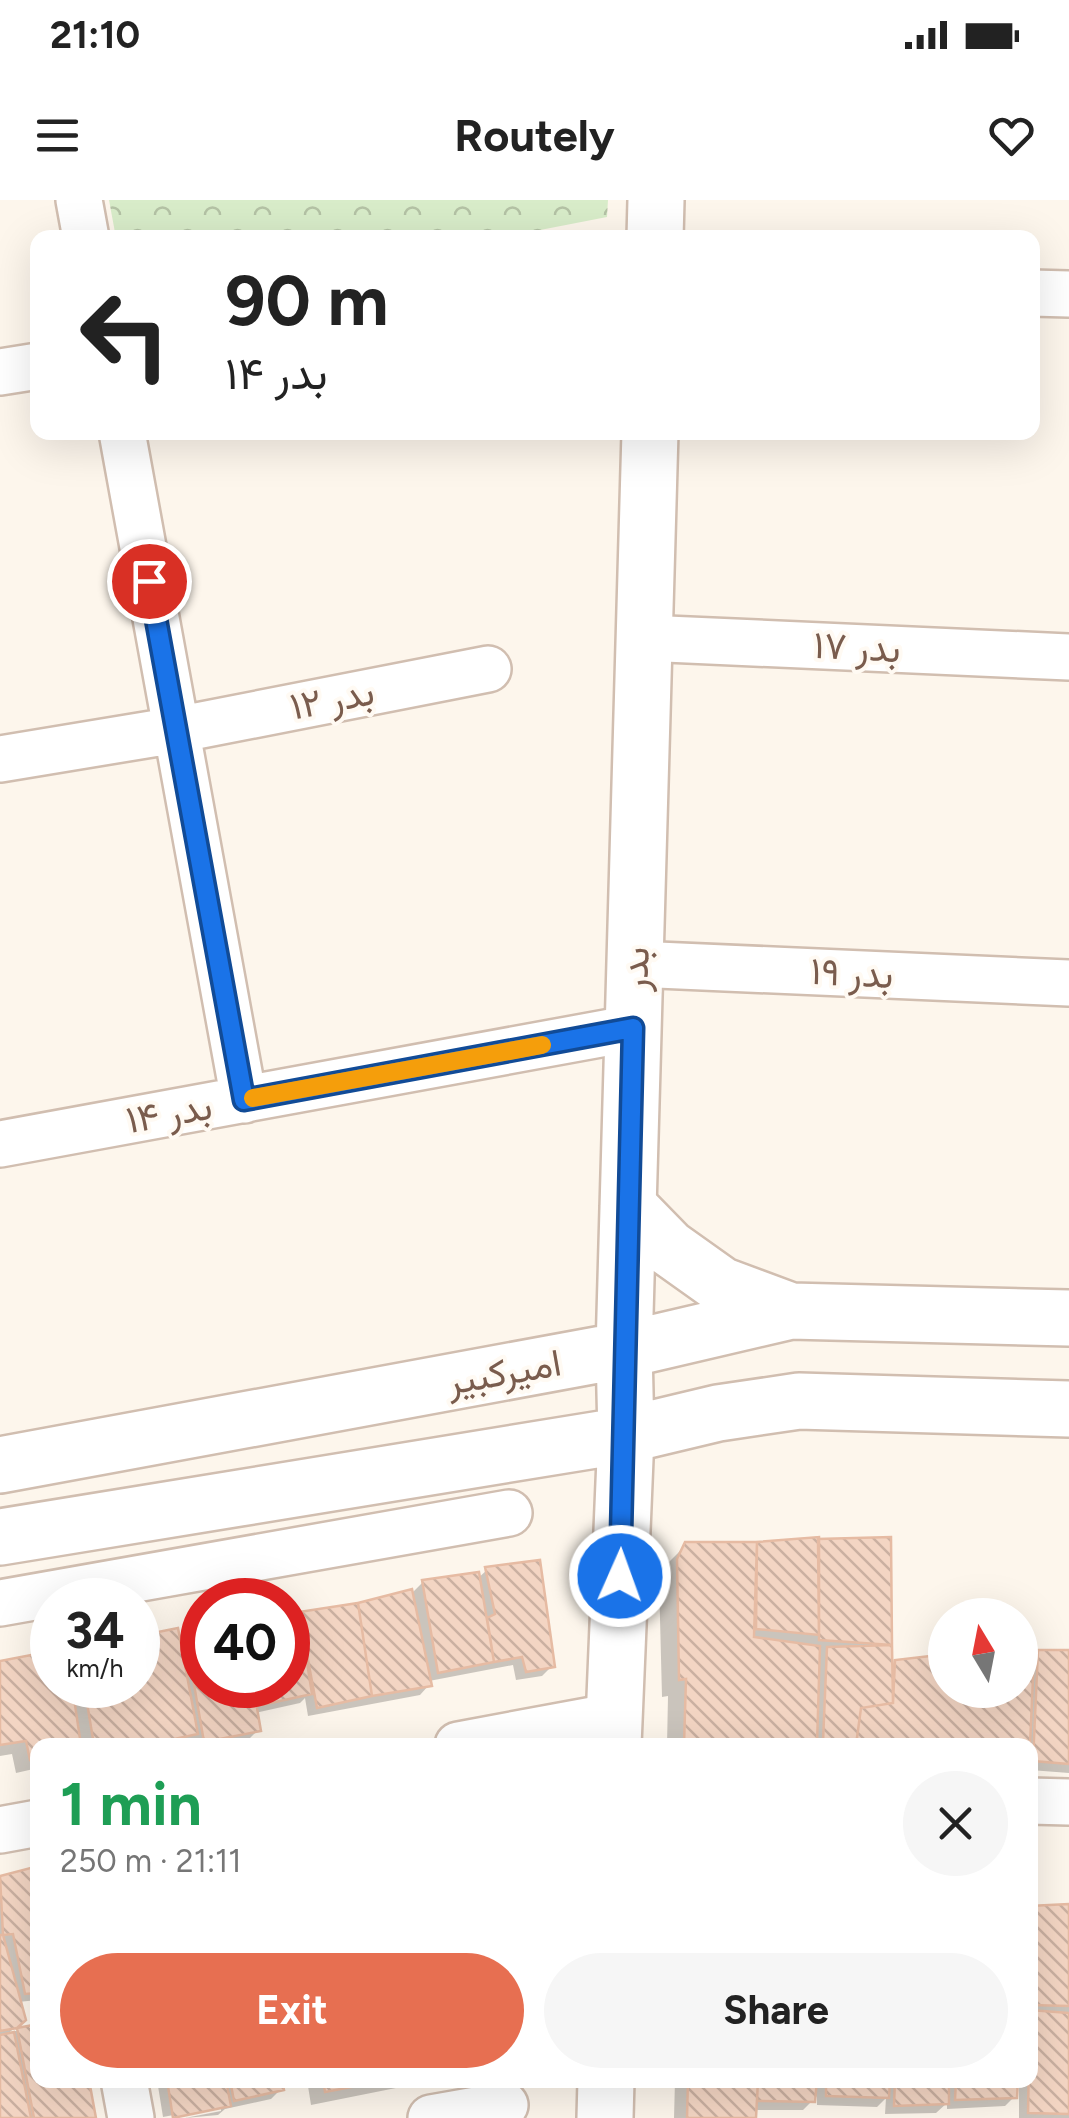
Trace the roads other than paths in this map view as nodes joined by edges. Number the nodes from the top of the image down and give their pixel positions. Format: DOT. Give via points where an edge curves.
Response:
graph roads {
  1 [pos="79,200"];
  2 [pos="656,200"];
  3 [pos="85,230"];
  4 [pos="655,230"];
  5 [pos="1040,294"];
  6 [pos="1069,294"];
  7 [pos="30,367"];
  8 [pos="0,372"];
  9 [pos="123,440"];
  10 [pos="650,440"];
  11 [pos="644,638"];
  12 [pos="1069,657"];
  13 [pos="488,669"];
  14 [pos="176,730"];
  15 [pos="0,759"];
  16 [pos="635,964"];
  17 [pos="1069,983"];
  18 [pos="633,1028"];
  19 [pos="244,1100"];
  20 [pos="0,1144"];
  21 [pos="628,1206"];
  22 [pos="791,1312"];
  23 [pos="1069,1318"];
  24 [pos="624,1350"];
  25 [pos="1069,1409"];
  26 [pos="626,1435"];
  27 [pos="0,1464"];
  28 [pos="508,1514"];
  29 [pos="0,1536"];
  30 [pos="0,1603"];
  31 [pos="613,1730"];
  32 [pos="530,1738"];
  33 [pos="1038,1801"];
  34 [pos="1069,1802"];
  35 [pos="30,1824"];
  36 [pos="0,1830"];
  37 [pos="126,2088"];
  38 [pos="606,2088"];
  39 [pos="505,2104"];
  40 [pos="132,2118"];
  41 [pos="430,2118"];
  42 [pos="605,2118"];
  1 -- 3 [label="street"];
  2 -- 4 [label="street"];
  5 -- 6 [label="street"];
  7 -- 8 [label="street"];
  9 -- 14 [label="street"];
  10 -- 11 [label="street, بدر"];
  11 -- 12 [label="street, بدر ۱۷"];
  11 -- 16 [label="street, بدر"];
  13 -- 14 [label="street, بدر ۱۲"];
  14 -- 15 [label="street, بدر ۱۲"];
  14 -- 19 [label="street"];
  16 -- 17 [label="street, بدر ۱۹"];
  16 -- 18 [label="street, بدر"];
  18 -- 19 [label="street, بدر ۱۴"];
  18 -- 21 [label="street, بدر"];
  19 -- 20 [label="street, بدر ۱۴"];
  21 -- 22 [label="street" via="670,1248 722,1285"];
  21 -- 24 [label="street, بدر"];
  22 -- 23 [label="street, امیرکبیر"];
  22 -- 24 [label="street, امیرکبیر"];
  24 -- 26 [label="street, بدر"];
  24 -- 27 [label="street, امیرکبیر"];
  25 -- 26 [label="street" via="799,1401"];
  26 -- 29 [label="street"];
  26 -- 31 [label="street, بدر"];
  28 -- 30 [label="street"];
  31 -- 32 [label="street"];
  33 -- 34 [label="street"];
  35 -- 36 [label="street"];
  37 -- 40 [label="street"];
  38 -- 42 [label="street"];
  39 -- 41 [label="street"];
}
